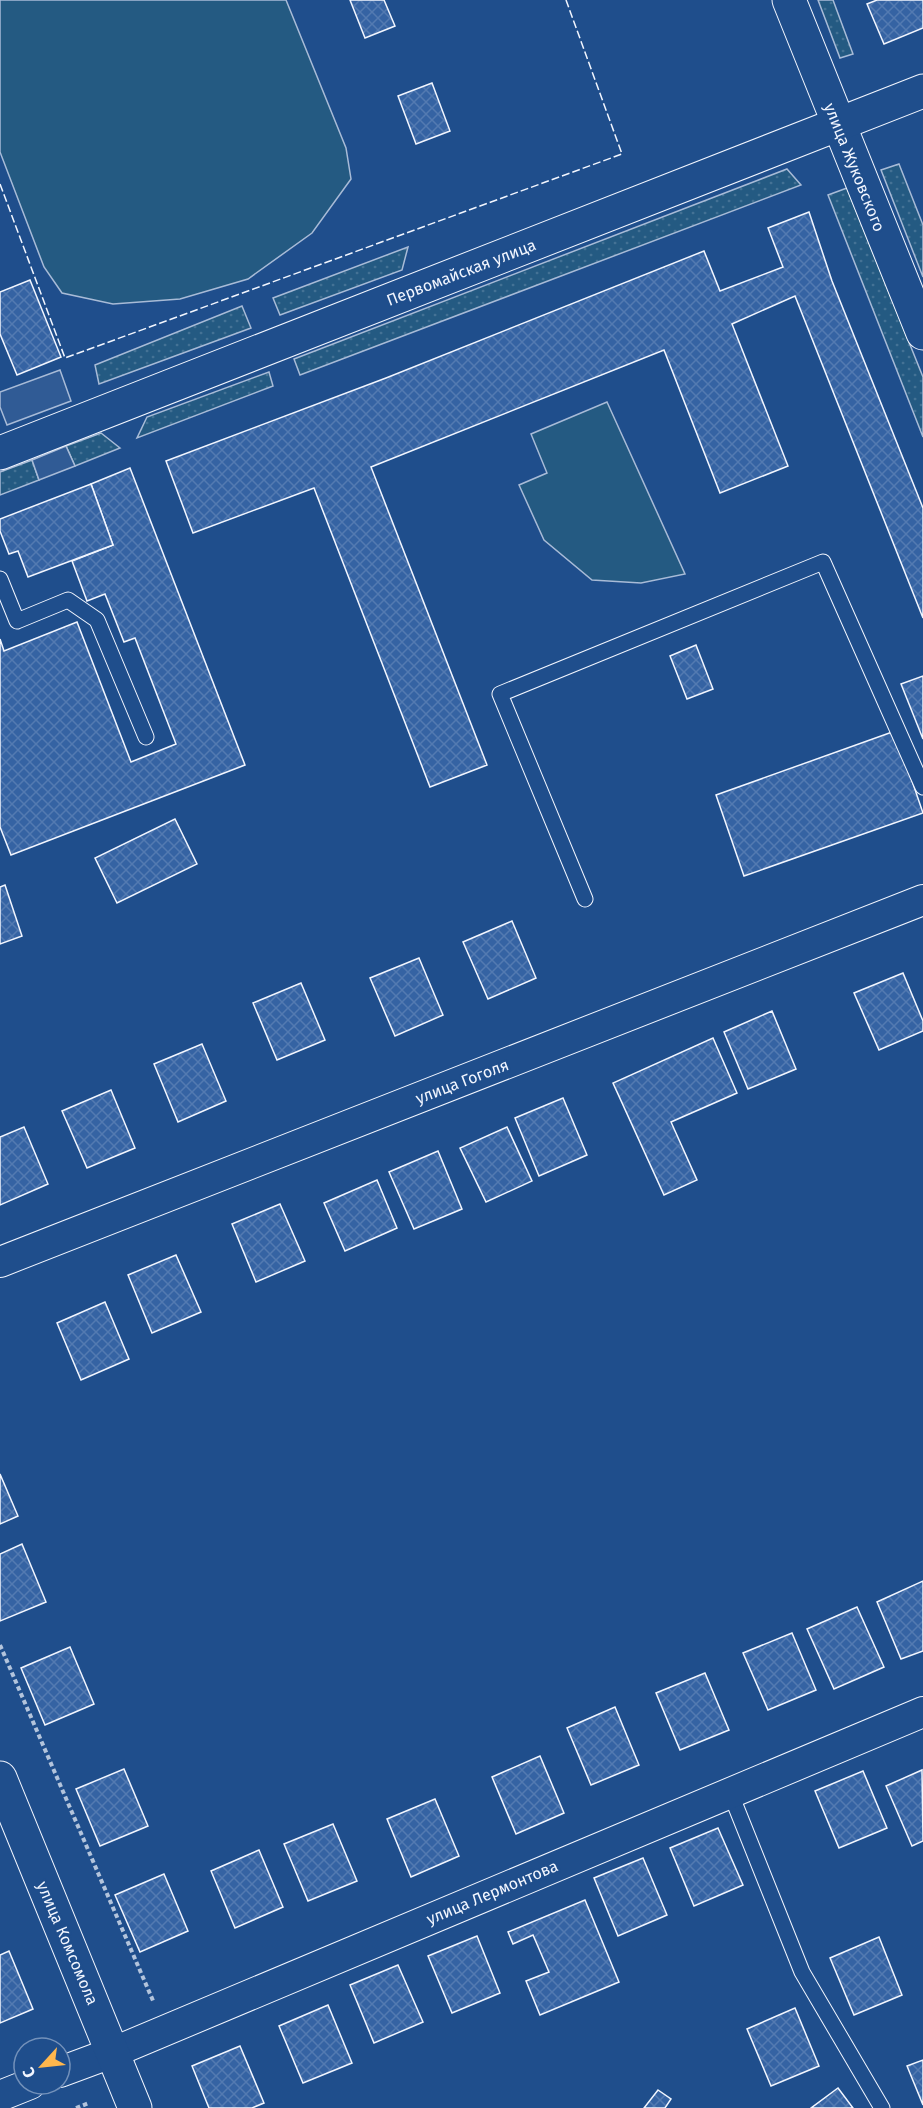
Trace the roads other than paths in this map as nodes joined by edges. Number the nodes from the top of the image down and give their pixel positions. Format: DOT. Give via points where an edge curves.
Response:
graph roads {
  1 [pos="789,0"];
  2 [pos="923,91"];
  3 [pos="838,125"];
  4 [pos="923,333"];
  5 [pos="0,453"];
  6 [pos="0,579"];
  7 [pos="146,736"];
  8 [pos="923,788"];
  9 [pos="585,898"];
  10 [pos="923,900"];
  11 [pos="0,1262"];
  12 [pos="923,1712"];
  13 [pos="0,1778"];
  14 [pos="730,1792"];
  15 [pos="114,2052"];
  16 [pos="72,2068"];
  17 [pos="135,2108"];
  18 [pos="882,2108"];
  1 -- 3 [label="street, улица Жуковского"];
  2 -- 3 [label="street, Первомайская улица"];
  3 -- 4 [label="street, улица Жуковского"];
  3 -- 5 [label="street, Первомайская улица"];
  6 -- 7 [label="lane" via="17,621 68,600 97,620"];
  8 -- 9 [label="lane" via="823,562 500,694"];
  10 -- 11 [label="street, улица Гоголя"];
  12 -- 14 [label="street, улица Лермонтова"];
  13 -- 15 [label="street, улица Комсомола"];
  14 -- 15 [label="street, улица Лермонтова"];
  14 -- 18 [label="lane" via="802,1972"];
  15 -- 16 [label="street, улица Лермонтова"];
  15 -- 17 [label="street, улица Комсомола"];
}
